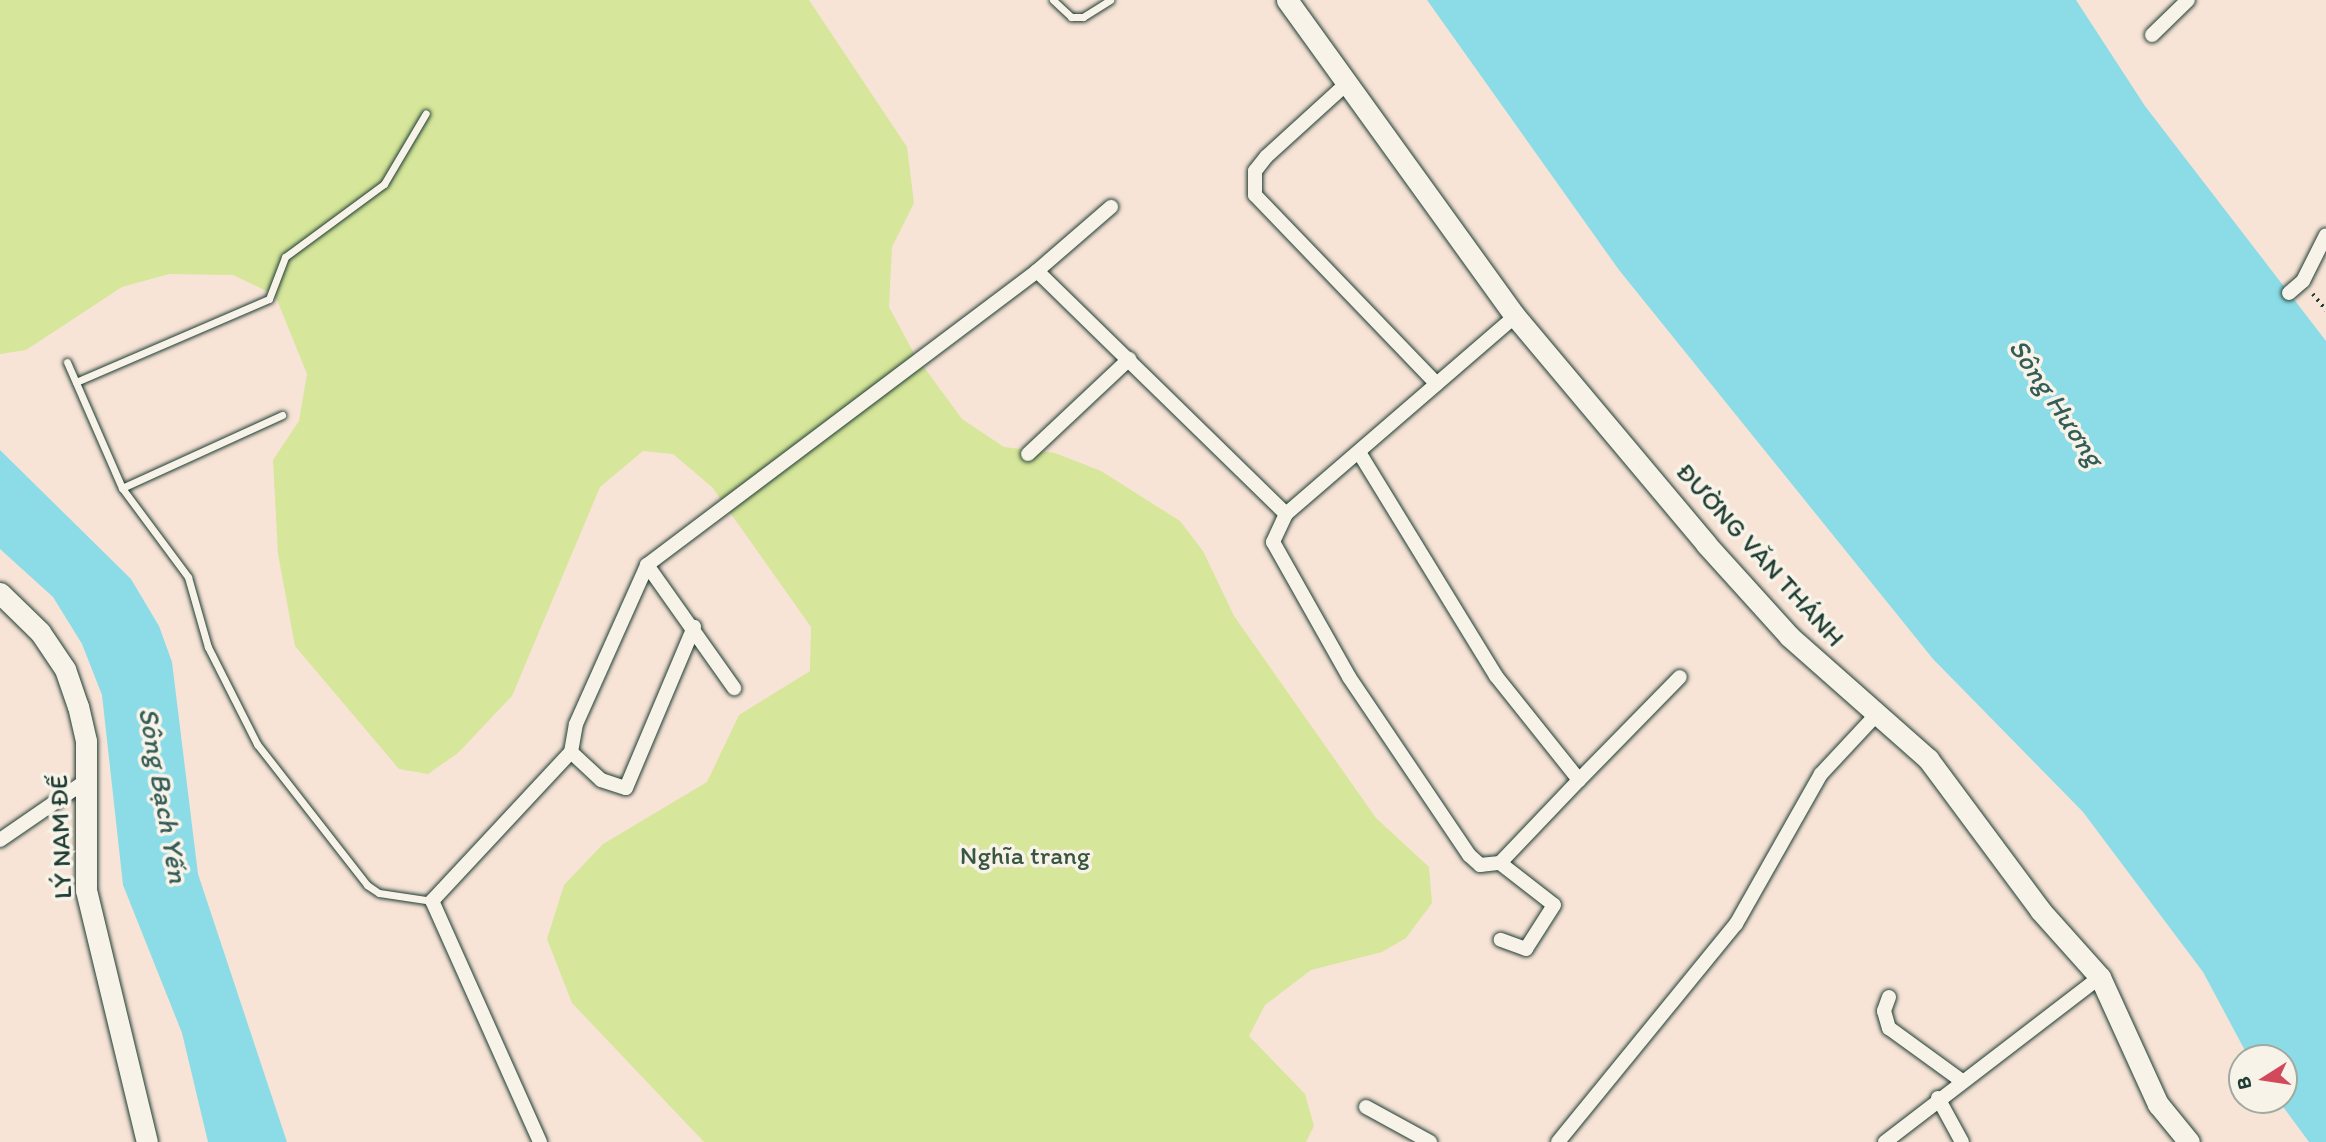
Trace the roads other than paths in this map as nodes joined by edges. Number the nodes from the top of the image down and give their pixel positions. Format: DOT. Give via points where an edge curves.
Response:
graph roads {
  1 [pos="1053,0"];
  2 [pos="1110,0"];
  3 [pos="1287,0"];
  4 [pos="2188,0"];
  5 [pos="2152,35"];
  6 [pos="1344,86"];
  7 [pos="426,113"];
  8 [pos="1111,207"];
  9 [pos="2326,234"];
  10 [pos="1037,271"];
  11 [pos="2289,293"];
  12 [pos="1515,316"];
  13 [pos="1129,359"];
  14 [pos="67,362"];
  15 [pos="76,382"];
  16 [pos="1437,384"];
  17 [pos="282,415"];
  18 [pos="1028,454"];
  19 [pos="1360,454"];
  20 [pos="122,488"];
  21 [pos="1286,514"];
  22 [pos="647,565"];
  23 [pos="1,595"];
  24 [pos="694,627"];
  25 [pos="1680,677"];
  26 [pos="734,688"];
  27 [pos="1876,715"];
  28 [pos="571,752"];
  29 [pos="1579,779"];
  30 [pos="86,781"];
  31 [pos="0,840"];
  32 [pos="1500,863"];
  33 [pos="432,901"];
  34 [pos="1501,940"];
  35 [pos="2100,977"];
  36 [pos="1889,997"];
  37 [pos="1962,1081"];
  38 [pos="1938,1098"];
  39 [pos="1366,1107"];
  40 [pos="147,1142"];
  41 [pos="540,1142"];
  42 [pos="1430,1142"];
  43 [pos="1558,1142"];
  44 [pos="1885,1142"];
  45 [pos="1962,1142"];
  46 [pos="2189,1142"];
  1 -- 2 [label="lane" via="1071,17 1083,17"];
  3 -- 6 [label="main road, ĐƯỜNG VĂN THÁNH"];
  4 -- 5 [label="street"];
  6 -- 12 [label="main road, ĐƯỜNG VĂN THÁNH"];
  6 -- 16 [label="street" via="1266,157 1255,171 1255,195"];
  7 -- 15 [label="lane" via="384,184 276,268 269,299"];
  8 -- 10 [label="street"];
  9 -- 11 [label="street" via="2303,281"];
  10 -- 13 [label="street"];
  10 -- 22 [label="street"];
  12 -- 16 [label="street"];
  12 -- 27 [label="main road, ĐƯỜNG VĂN THÁNH" via="1780,626"];
  13 -- 18 [label="street"];
  13 -- 21 [label="street"];
  14 -- 15 [label="lane"];
  15 -- 20 [label="lane"];
  16 -- 19 [label="street"];
  17 -- 20 [label="lane"];
  19 -- 21 [label="street"];
  19 -- 29 [label="street" via="1496,676"];
  20 -- 33 [label="lane" via="188,577 208,647 257,744 367,885"];
  21 -- 32 [label="street" via="1273,542 1349,677 1469,855 1480,865"];
  22 -- 24 [label="street"];
  22 -- 28 [label="street" via="576,724"];
  23 -- 30 [label="main road, LÝ NAM ĐẾ" via="40,632 65,669 86,741"];
  24 -- 26 [label="street"];
  24 -- 28 [label="street" via="626,788 601,780"];
  25 -- 29 [label="street"];
  27 -- 35 [label="main road, ĐƯỜNG VĂN THÁNH" via="1928,759 2040,910"];
  27 -- 43 [label="street" via="1821,774 1737,924"];
  28 -- 33 [label="street"];
  29 -- 32 [label="street"];
  30 -- 31 [label="street"];
  30 -- 40 [label="main road, LÝ NAM ĐẾ" via="86,890"];
  32 -- 34 [label="street" via="1554,905 1526,949"];
  33 -- 41 [label="street"];
  35 -- 37 [label="street"];
  35 -- 46 [label="main road, ĐƯỜNG VĂN THÁNH" via="2158,1104"];
  36 -- 37 [label="street" via="1884,1011 1889,1028"];
  37 -- 38 [label="street"];
  38 -- 44 [label="street"];
  38 -- 45 [label="street"];
  39 -- 42 [label="street"];
}
